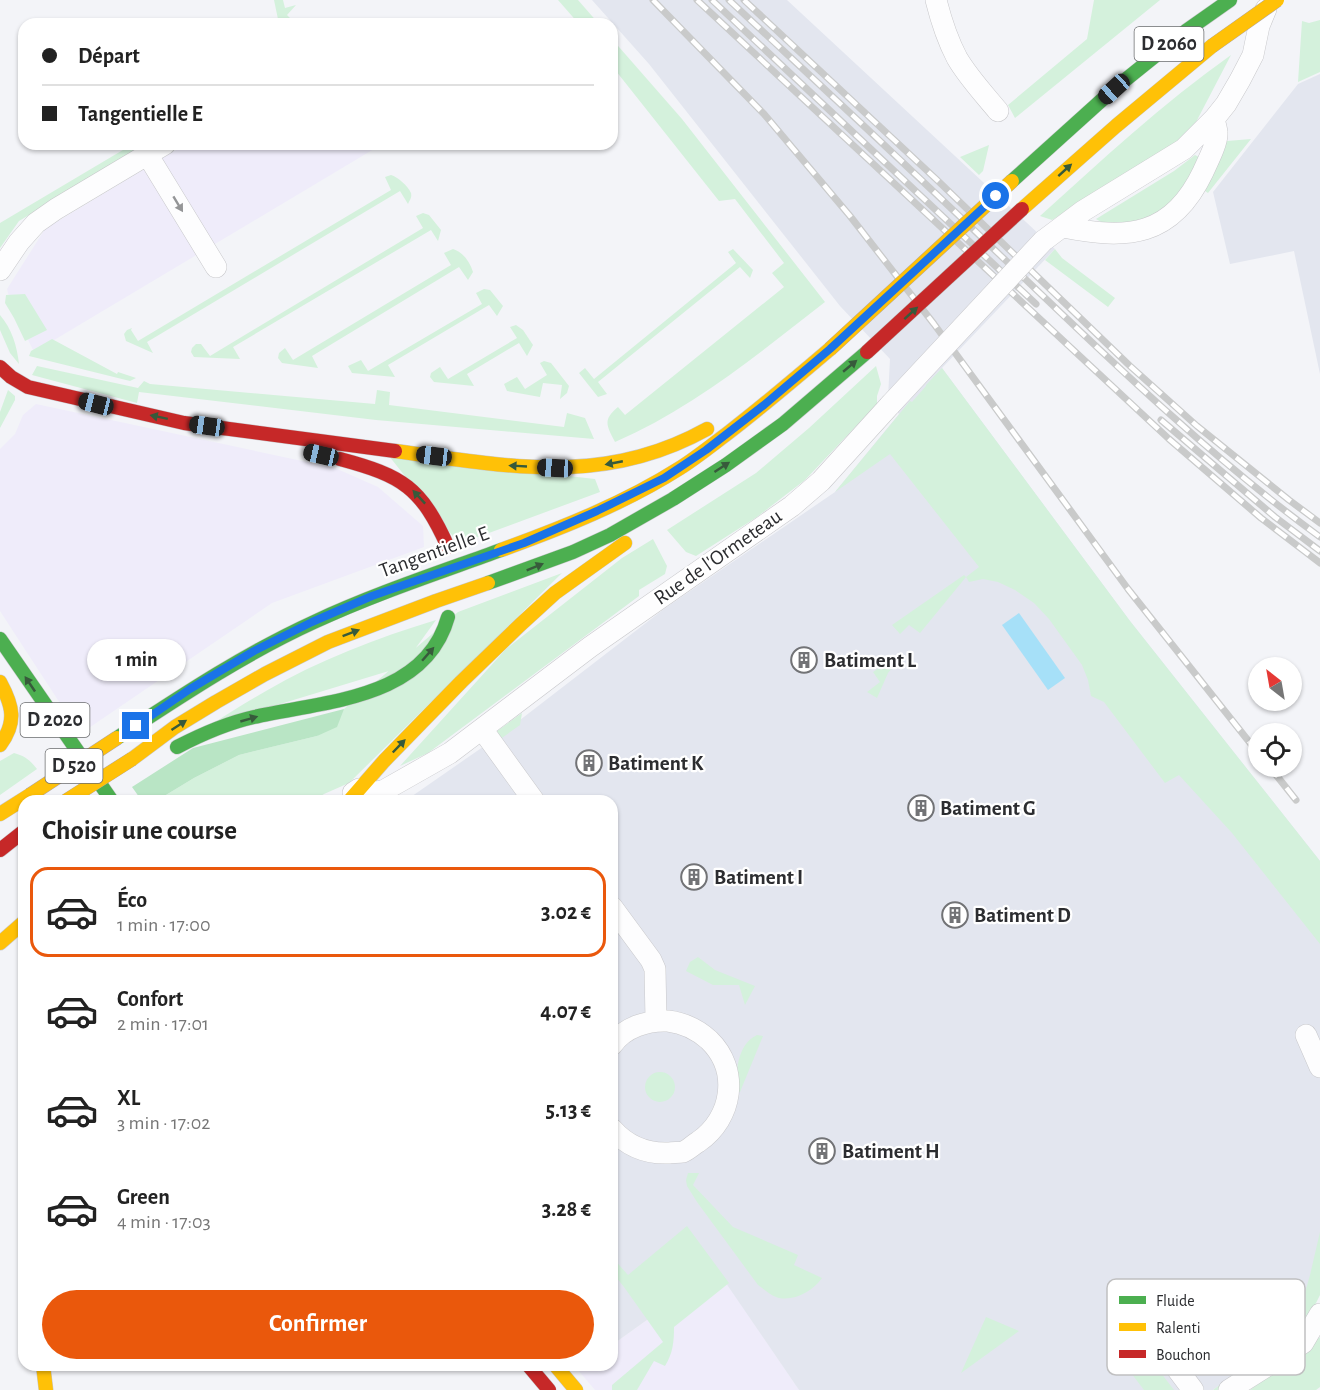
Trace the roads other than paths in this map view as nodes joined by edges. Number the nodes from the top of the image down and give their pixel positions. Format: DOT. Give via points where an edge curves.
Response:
graph roads {
  1 [pos="936,0"];
  2 [pos="1270,0"];
  3 [pos="1277,0"];
  4 [pos="1228,1"];
  5 [pos="998,111"];
  6 [pos="1214,119"];
  7 [pos="154,150"];
  8 [pos="157,150"];
  9 [pos="1063,227"];
  10 [pos="216,267"];
  11 [pos="0,270"];
  12 [pos="0,367"];
  13 [pos="764,405"];
  14 [pos="184,423"];
  15 [pos="673,499"];
  16 [pos="448,547"];
  17 [pos="448,618"];
  18 [pos="0,639"];
  19 [pos="0,676"];
  20 [pos="0,682"];
  21 [pos="24,709"];
  22 [pos="482,729"];
  23 [pos="0,745"];
  24 [pos="170,752"];
  25 [pos="61,764"];
  26 [pos="131,772"];
  27 [pos="30,795"];
  28 [pos="79,795"];
  29 [pos="83,795"];
  30 [pos="101,795"];
  31 [pos="108,795"];
  32 [pos="354,795"];
  33 [pos="530,795"];
  34 [pos="18,803"];
  35 [pos="0,814"];
  36 [pos="18,836"];
  37 [pos="18,844"];
  38 [pos="0,851"];
  39 [pos="618,915"];
  40 [pos="18,927"];
  41 [pos="0,942"];
  42 [pos="656,1020"];
  43 [pos="1306,1035"];
  44 [pos="618,1038"];
  45 [pos="1320,1067"];
  46 [pos="618,1138"];
  47 [pos="1320,1314"];
  48 [pos="1305,1340"];
  49 [pos="44,1371"];
  50 [pos="533,1371"];
  51 [pos="560,1371"];
  52 [pos="1182,1375"];
  53 [pos="1253,1375"];
  54 [pos="46,1390"];
  55 [pos="549,1390"];
  56 [pos="576,1390"];
  57 [pos="1193,1390"];
  58 [pos="1229,1390"];
  1 -- 5 [label="street" via="942,26 958,58"];
  2 -- 6 [label="street, Rue de l'Ormeteau" via="1253,55"];
  15 -- 3 [label="main road, D 2060, one-way, bridge" via="783,424 1134,110 1212,46"];
  4 -- 13 [label="main road, D 2060, bridge" via="1114,89"];
  6 -- 9 [label="street, Rue de l'Ormeteau" via="1184,149"];
  6 -- 9 [label="street" via="1218,135 1196,185 1180,208 1152,228 1123,234"];
  7 -- 11 [label="street" via="36,224"];
  8 -- 10 [label="street, one-way"];
  9 -- 22 [label="street, Rue de l'Ormeteau, bridge" via="1044,241 821,481 792,506 590,647"];
  14 -- 12 [label="main road, one-way" via="28,387"];
  13 -- 14 [label="main road, one-way" via="726,416 705,431 651,454 577,467 502,465"];
  13 -- 27 [label="main road, Tangentielle E / D 520, bridge" via="664,478 597,511 524,543 372,596 254,651"];
  16 -- 14 [label="main road, one-way" via="429,508 393,476 327,456"];
  26 -- 15 [label="main road, D 520, one-way" via="175,728 328,642 573,552"];
  32 -- 15 [label="main road, one-way" via="520,625 555,593 618,549"];
  24 -- 17 [label="main road, one-way" via="207,732 237,722 382,688 429,655"];
  31 -- 18 [label="main road, D 2020, one-way"];
  19 -- 21 [label="main road, D 2020"];
  20 -- 23 [label="main road" via="13,716 8,736"];
  22 -- 32 [label="street, Rue de l'Ormeteau" via="450,753 388,788"];
  22 -- 33 [label="street"];
  25 -- 29 [label="main road, D 2020"];
  26 -- 28 [label="main road, D 520, bridge"];
  26 -- 30 [label="main road"];
  34 -- 35 [label="main road, Tangentielle E / D 520, bridge"];
  36 -- 38 [label="main road"];
  37 -- 38 [label="main road"];
  39 -- 42 [label="street" via="655,969"];
  40 -- 41 [label="main road"];
  42 -- 44 [label="street" via="634,1026"];
  42 -- 46 [label="street" via="679,1022 700,1031 716,1047 729,1083 727,1102 720,1121 707,1136 683,1151 649,1152"];
  43 -- 45 [label="street"];
  47 -- 48 [label="street"];
  49 -- 54 [label="main road"];
  50 -- 55 [label="main road"];
  51 -- 56 [label="main road"];
  52 -- 57 [label="street"];
  53 -- 58 [label="street"];
}
